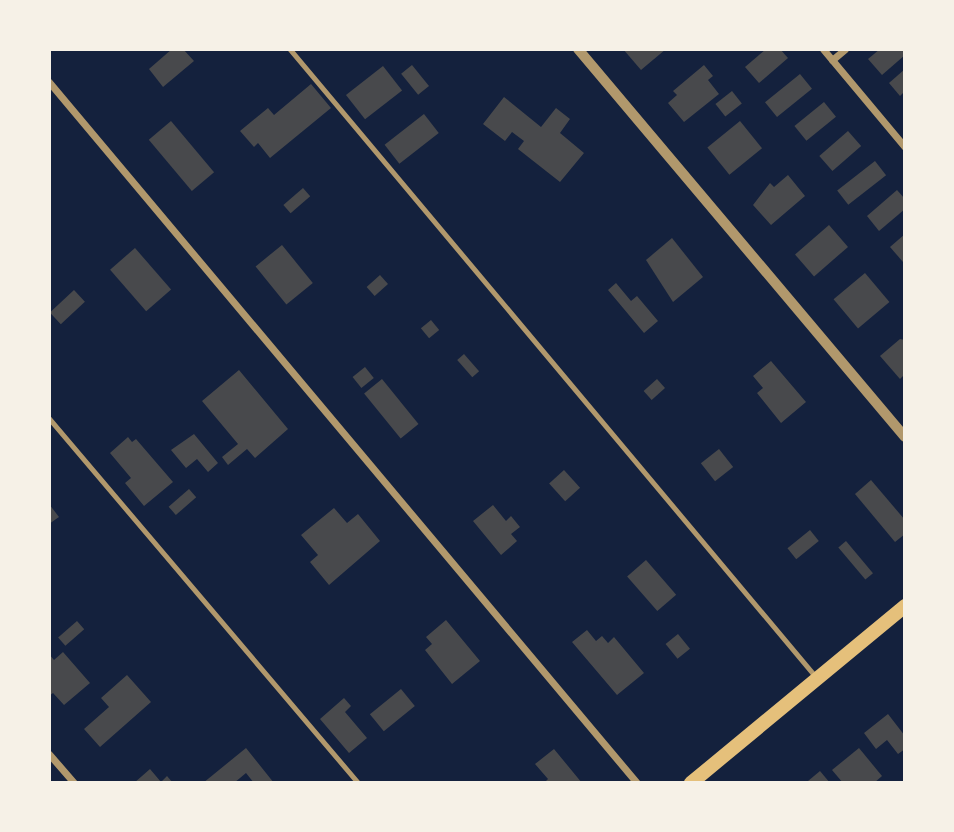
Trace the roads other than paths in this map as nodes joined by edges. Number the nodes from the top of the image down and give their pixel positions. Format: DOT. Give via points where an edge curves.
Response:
graph roads {
  1 [pos="290,49"];
  2 [pos="578,49"];
  3 [pos="823,49"];
  4 [pos="845,49"];
  5 [pos="832,60"];
  6 [pos="49,82"];
  7 [pos="905,147"];
  8 [pos="49,418"];
  9 [pos="905,438"];
  10 [pos="905,606"];
  11 [pos="817,678"];
  12 [pos="49,754"];
  13 [pos="74,783"];
  14 [pos="359,783"];
  15 [pos="637,783"];
  16 [pos="691,783"];
  1 -- 11 [label="lane"];
  2 -- 9 [label="street"];
  3 -- 5 [label="street"];
  4 -- 5 [label="street"];
  5 -- 7 [label="street"];
  6 -- 15 [label="street"];
  8 -- 14 [label="lane"];
  10 -- 11 [label="main road"];
  11 -- 16 [label="main road"];
  12 -- 13 [label="street"];
}
